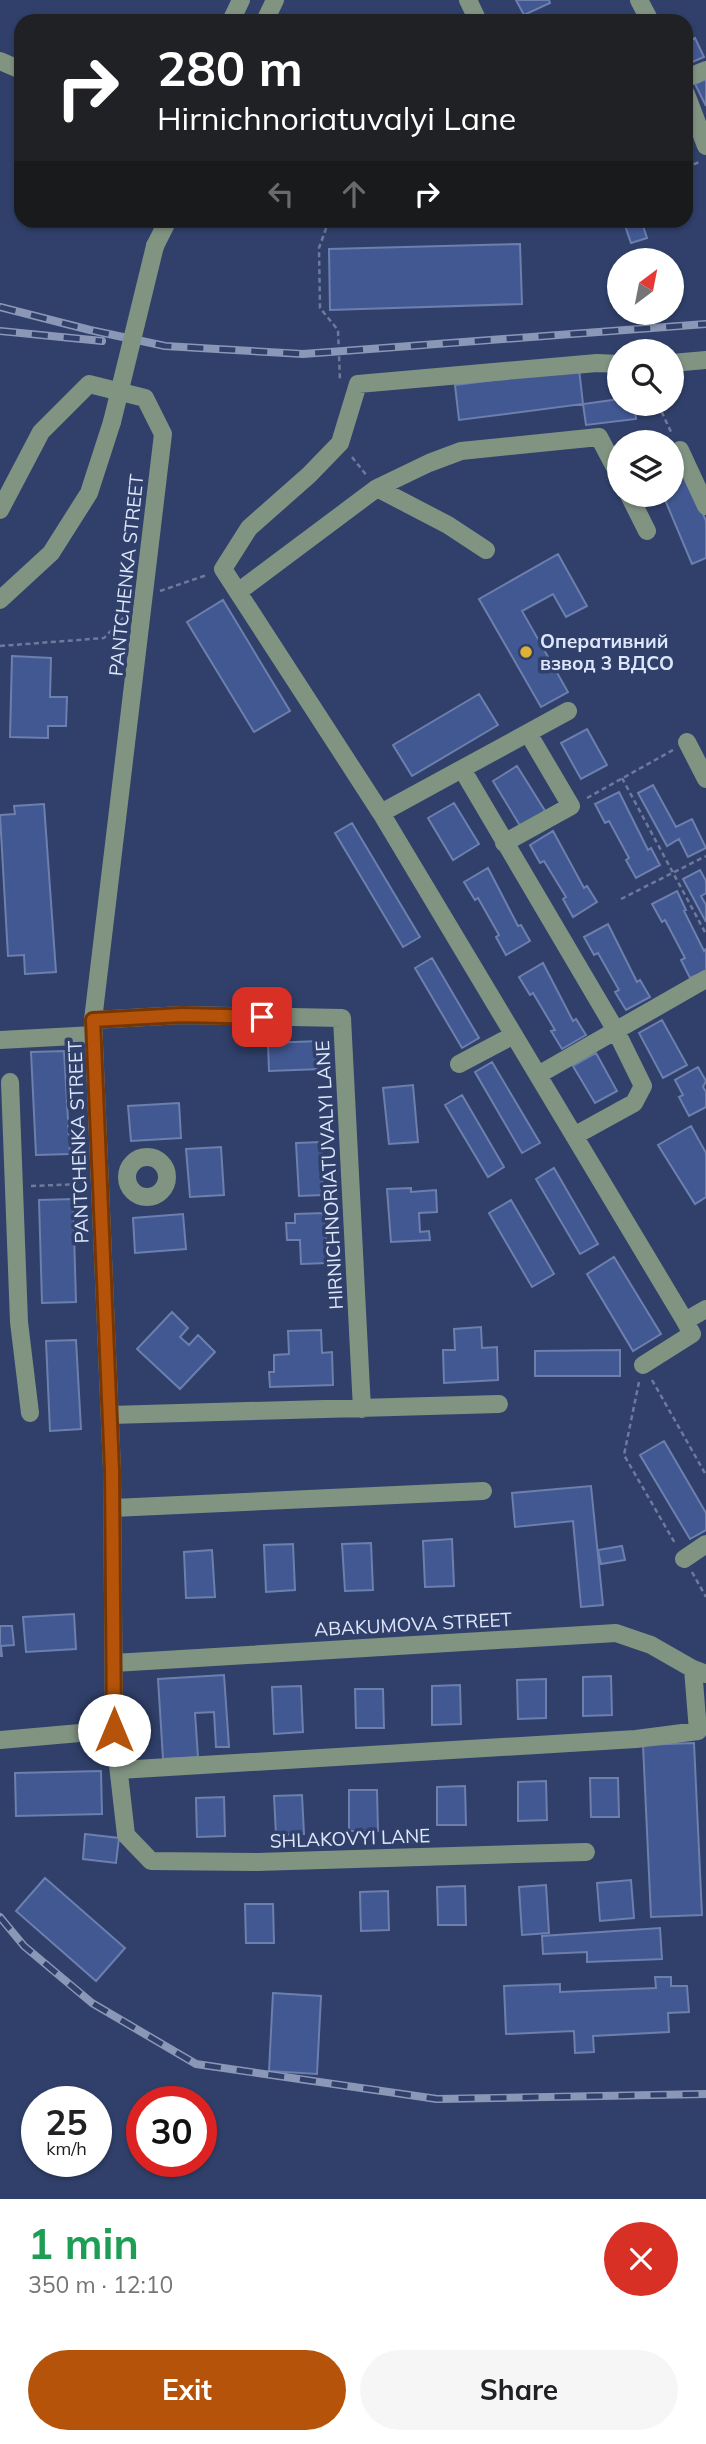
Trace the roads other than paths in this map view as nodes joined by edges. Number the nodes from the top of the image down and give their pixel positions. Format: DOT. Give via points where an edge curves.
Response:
graph roads {
  1 [pos="693,112"];
  2 [pos="706,146"];
  3 [pos="164,228"];
  4 [pos="706,360"];
  5 [pos="684,362"];
  6 [pos="607,363"];
  7 [pos="607,452"];
  8 [pos="684,459"];
  9 [pos="377,488"];
  10 [pos="706,506"];
  11 [pos="635,507"];
  12 [pos="0,510"];
  13 [pos="647,531"];
  14 [pos="486,550"];
  15 [pos="238,592"];
  16 [pos="0,600"];
  17 [pos="568,711"];
  18 [pos="528,733"];
  19 [pos="687,742"];
  20 [pos="462,769"];
  21 [pos="706,779"];
  22 [pos="381,813"];
  23 [pos="504,843"];
  24 [pos="706,979"];
  25 [pos="94,1027"];
  26 [pos="614,1029"];
  27 [pos="513,1035"];
  28 [pos="0,1040"];
  29 [pos="459,1064"];
  30 [pos="538,1075"];
  31 [pos="10,1082"];
  32 [pos="574,1136"];
  33 [pos="126,1179"];
  34 [pos="100,1183"];
  35 [pos="9,1193"];
  36 [pos="706,1309"];
  37 [pos="685,1321"];
  38 [pos="643,1365"];
  39 [pos="499,1404"];
  40 [pos="362,1409"];
  41 [pos="30,1413"];
  42 [pos="110,1415"];
  43 [pos="483,1491"];
  44 [pos="113,1508"];
  45 [pos="706,1545"];
  46 [pos="684,1559"];
  47 [pos="114,1663"];
  48 [pos="699,1671"];
  49 [pos="114,1730"];
  50 [pos="0,1740"];
  51 [pos="118,1770"];
  52 [pos="126,1835"];
  53 [pos="586,1852"];
  1 -- 2 [label="street"];
  3 -- 16 [label="street, PANTCHENKA STREET, bridge" via="155,246 89,493 51,553"];
  4 -- 5 [label="street"];
  6 -- 15 [label="street" via="358,384 340,443 249,528 223,569"];
  7 -- 9 [label="street" via="599,437 461,451"];
  8 -- 10 [label="street"];
  9 -- 14 [label="street"];
  9 -- 15 [label="street"];
  11 -- 13 [label="street"];
  12 -- 25 [label="street, PANTCHENKA STREET" via="41,432 89,384 145,398 163,434"];
  15 -- 22 [label="street"];
  17 -- 18 [label="street"];
  18 -- 20 [label="street"];
  18 -- 23 [label="street" via="571,806"];
  19 -- 21 [label="street"];
  20 -- 22 [label="street"];
  20 -- 23 [label="street"];
  22 -- 27 [label="street"];
  23 -- 26 [label="street"];
  24 -- 26 [label="street"];
  25 -- 28 [label="street"];
  25 -- 34 [label="street, PANTCHENKA STREET"];
  25 -- 40 [label="street, HIRNICHNORIATUVALYI LANE" via="182,1015 342,1018"];
  26 -- 30 [label="street"];
  26 -- 32 [label="street" via="643,1086 634,1102"];
  27 -- 29 [label="street"];
  27 -- 30 [label="street"];
  30 -- 32 [label="street"];
  31 -- 35 [label="street"];
  32 -- 37 [label="street"];
  33 -- 34 [label="street"];
  34 -- 42 [label="street, PANTCHENKA STREET"];
  35 -- 41 [label="street"];
  36 -- 37 [label="street"];
  37 -- 38 [label="street" via="692,1334"];
  39 -- 40 [label="street"];
  40 -- 42 [label="street"];
  42 -- 44 [label="street, PANTCHENKA STREET"];
  43 -- 44 [label="street"];
  44 -- 47 [label="street, PANTCHENKA STREET"];
  45 -- 46 [label="street"];
  47 -- 48 [label="street, ABAKUMOVA STREET" via="616,1633 651,1645"];
  47 -- 49 [label="street, PANTCHENKA STREET"];
  48 -- 51 [label="street" via="698,1731 636,1739"];
  49 -- 50 [label="street"];
  49 -- 51 [label="street, PANTCHENKA STREET"];
  51 -- 52 [label="street, PANTCHENKA STREET"];
  52 -- 53 [label="street, SHLAKOVYI LANE" via="151,1861"];
}
